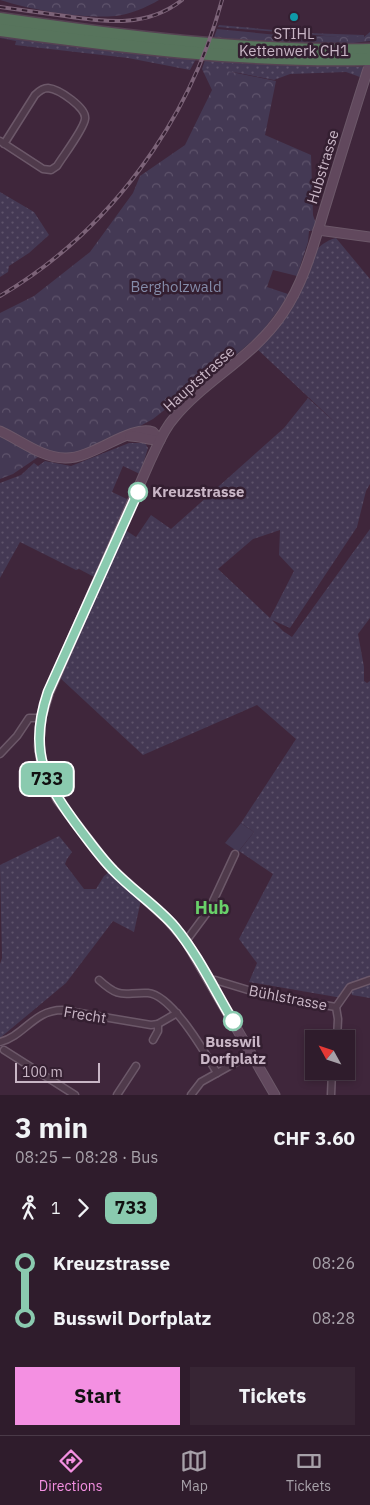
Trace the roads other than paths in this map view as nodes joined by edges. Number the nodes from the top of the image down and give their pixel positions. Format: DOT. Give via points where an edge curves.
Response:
graph roads {
  1 [pos="0,19"];
  2 [pos="0,30"];
  3 [pos="370,50"];
  4 [pos="370,61"];
  5 [pos="2,142"];
  6 [pos="318,230"];
  7 [pos="370,237"];
  8 [pos="0,431"];
  9 [pos="160,440"];
  10 [pos="41,718"];
  11 [pos="0,754"];
  12 [pos="235,854"];
  13 [pos="186,941"];
  14 [pos="99,980"];
  15 [pos="370,980"];
  16 [pos="210,982"];
  17 [pos="336,1007"];
  18 [pos="177,1013"];
  19 [pos="158,1024"];
  20 [pos="337,1030"];
  21 [pos="153,1040"];
  22 [pos="0,1042"];
  23 [pos="4,1050"];
  24 [pos="252,1054"];
  25 [pos="136,1066"];
  26 [pos="217,1074"];
  27 [pos="331,1080"];
  28 [pos="75,1095"];
  29 [pos="117,1095"];
  30 [pos="191,1095"];
  31 [pos="275,1095"];
  32 [pos="330,1095"];
  1 -- 3 [label="highway" via="212,45"];
  2 -- 4 [label="highway" via="216,56"];
  4 -- 6 [label="street, Hubstrasse"];
  5 -- 5 [label="street" via="41,168 53,169 83,125 84,112 55,90 42,89"];
  6 -- 7 [label="street"];
  6 -- 9 [label="street, Hauptstrasse" via="301,280 276,323 255,347 182,409"];
  8 -- 9 [label="street" via="42,452 64,458 83,455 128,436"];
  9 -- 10 [label="street, Hauptstrasse" via="48,692"];
  10 -- 11 [label="street" via="29,718"];
  10 -- 13 [label="street, Hauptstrasse" via="41,758 58,800 114,871 160,912"];
  12 -- 13 [label="street" via="209,910"];
  13 -- 16 [label="street, Hauptstrasse"];
  14 -- 18 [label="street" via="113,992 156,996"];
  15 -- 17 [label="street" via="350,987"];
  16 -- 17 [label="street, Bühlstrasse" via="216,980 268,996"];
  16 -- 24 [label="street, Hauptstrasse"];
  17 -- 20 [label="street, Bühlstrasse"];
  18 -- 19 [label="street"];
  18 -- 26 [label="street"];
  19 -- 21 [label="street"];
  19 -- 22 [label="street, Frecht" via="51,1010"];
  23 -- 28 [label="street"];
  24 -- 26 [label="street"];
  24 -- 31 [label="street, Hauptstrasse"];
  25 -- 29 [label="street"];
  26 -- 30 [label="street" via="201,1082"];
  27 -- 32 [label="street"];
}
